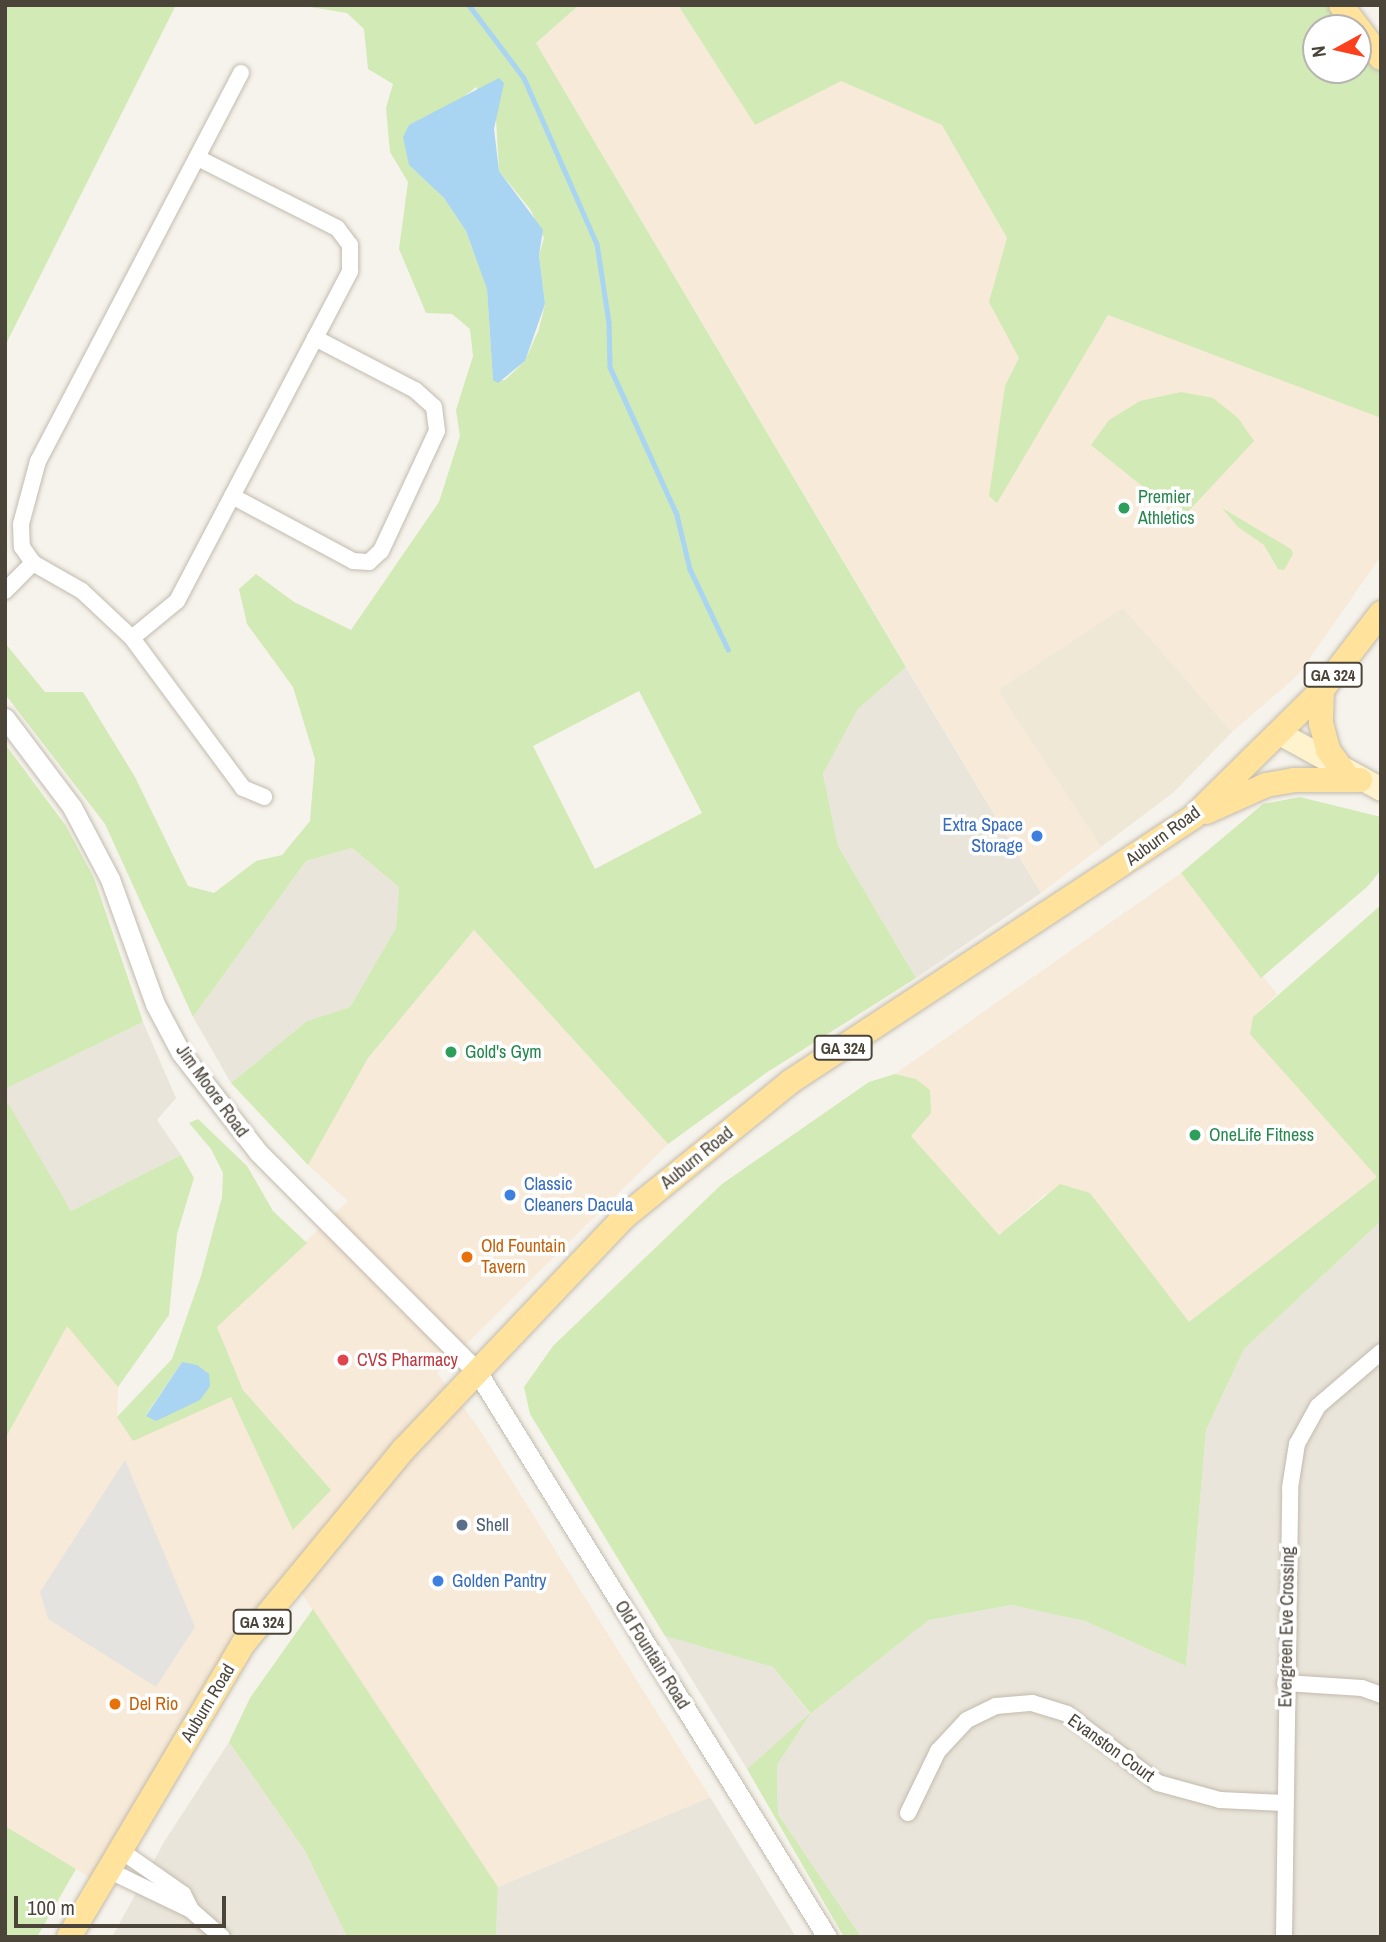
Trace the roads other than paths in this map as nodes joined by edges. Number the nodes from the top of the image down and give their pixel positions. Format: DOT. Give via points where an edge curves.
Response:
graph roads {
  1 [pos="1341,5"];
  2 [pos="1381,58"];
  3 [pos="241,73"];
  4 [pos="198,158"];
  5 [pos="315,338"];
  6 [pos="232,496"];
  7 [pos="33,563"];
  8 [pos="5,591"];
  9 [pos="1381,612"];
  10 [pos="132,638"];
  11 [pos="1322,690"];
  12 [pos="5,718"];
  13 [pos="1281,734"];
  14 [pos="1362,780"];
  15 [pos="264,797"];
  16 [pos="1193,817"];
  17 [pos="1381,1352"];
  18 [pos="478,1373"];
  19 [pos="1285,1683"];
  20 [pos="1381,1695"];
  21 [pos="1284,1803"];
  22 [pos="908,1813"];
  23 [pos="114,1860"];
  24 [pos="191,1910"];
  25 [pos="69,1937"];
  26 [pos="222,1937"];
  27 [pos="827,1937"];
  28 [pos="1284,1937"];
  1 -- 2 [label="main road"];
  3 -- 4 [label="street"];
  4 -- 5 [label="street" via="337,228 350,245 350,271"];
  4 -- 7 [label="street" via="38,461 22,524 22,547"];
  5 -- 6 [label="street"];
  5 -- 6 [label="street" via="415,390 434,407 437,431 381,551 369,562 352,561"];
  6 -- 10 [label="street" via="177,601"];
  7 -- 8 [label="street"];
  7 -- 10 [label="street" via="82,591"];
  9 -- 11 [label="main road, Auburn Road / GA 324"];
  10 -- 15 [label="street" via="243,788"];
  11 -- 13 [label="main road, Auburn Road / GA 324"];
  11 -- 14 [label="main road" via="1321,723 1328,750"];
  12 -- 18 [label="street, Jim Moore Road" via="72,807 110,879 155,1004 181,1053 258,1152"];
  13 -- 14 [label="main road"];
  13 -- 16 [label="main road, Auburn Road / GA 324"];
  14 -- 16 [label="main road" via="1322,778 1266,785"];
  16 -- 18 [label="main road, Auburn Road / GA 324" via="790,1082 624,1217"];
  17 -- 19 [label="street, Evergreen Eve Crossing" via="1318,1406 1297,1444 1290,1488"];
  18 -- 23 [label="main road, Auburn Road / GA 324" via="404,1449 243,1644"];
  18 -- 27 [label="street, Old Fountain Road"];
  19 -- 20 [label="street" via="1362,1688"];
  19 -- 21 [label="street, Evergreen Eve Crossing"];
  21 -- 22 [label="street, Evanston Court" via="1220,1800 1158,1783 1067,1714 1032,1703 996,1706 967,1720 938,1751"];
  21 -- 28 [label="street, Evergreen Eve Crossing"];
  23 -- 24 [label="street"];
  23 -- 24 [label="street" via="183,1894"];
  23 -- 25 [label="main road, Auburn Road / GA 324"];
  24 -- 26 [label="street"];
}
